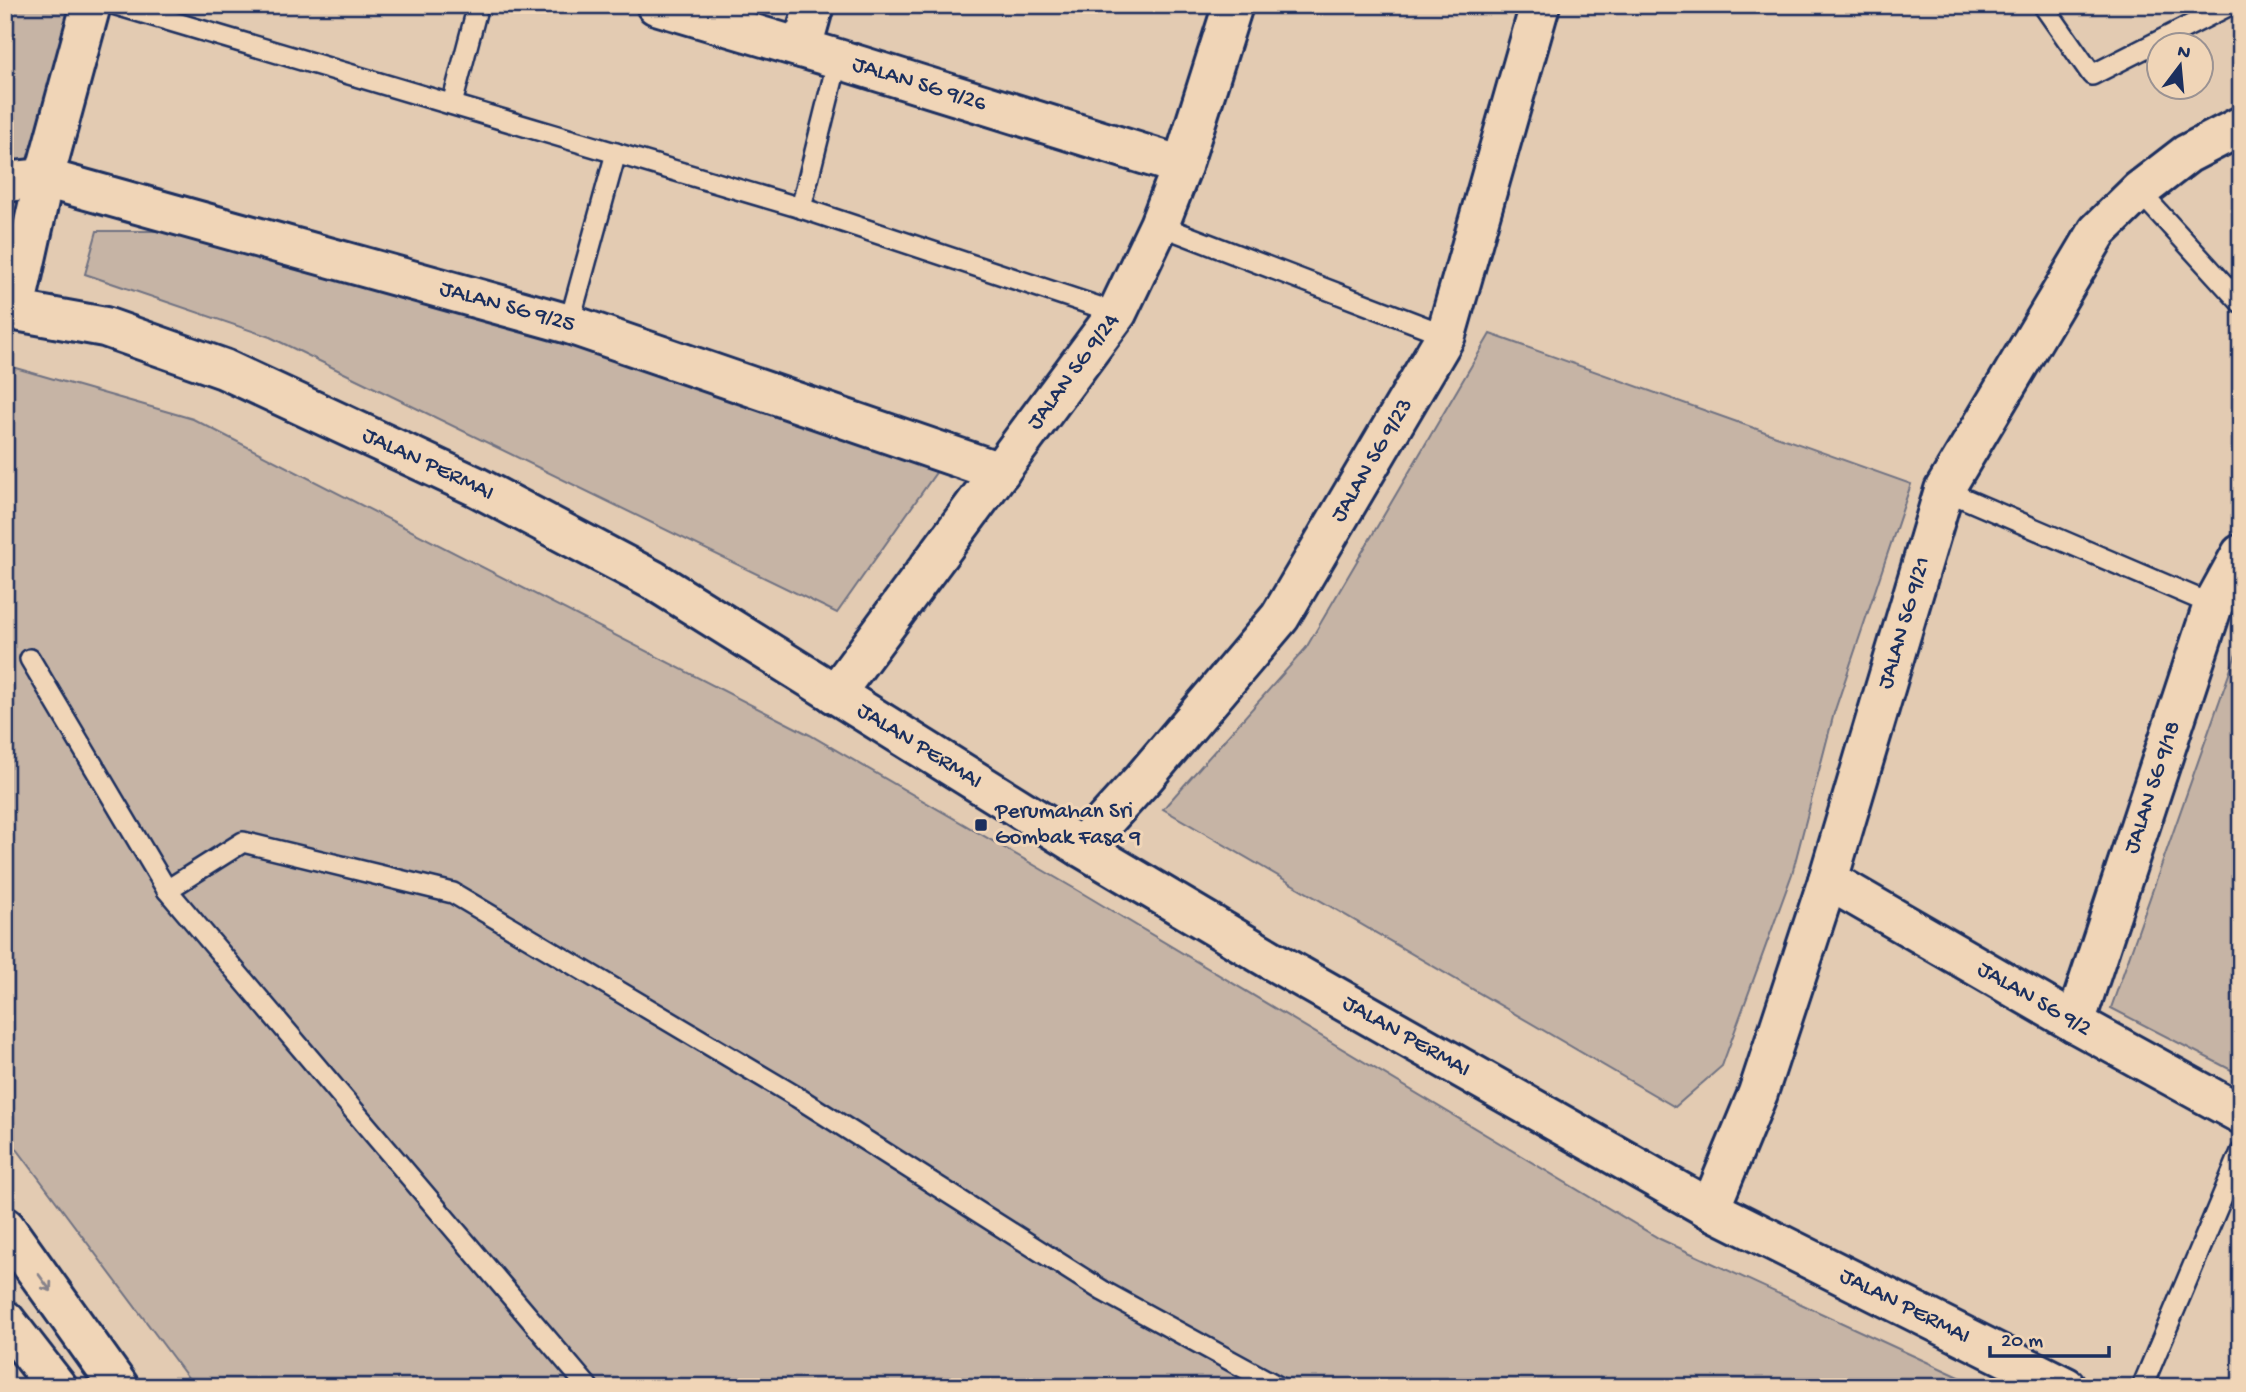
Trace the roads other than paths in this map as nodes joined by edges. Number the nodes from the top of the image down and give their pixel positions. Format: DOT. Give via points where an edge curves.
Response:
graph roads {
  1 [pos="91,5"];
  2 [pos="116,5"];
  3 [pos="478,5"];
  4 [pos="656,5"];
  5 [pos="814,5"];
  6 [pos="1233,5"];
  7 [pos="1540,5"];
  8 [pos="2043,5"];
  9 [pos="2230,5"];
  10 [pos="802,48"];
  11 [pos="838,59"];
  12 [pos="452,104"];
  13 [pos="2241,126"];
  14 [pos="616,153"];
  15 [pos="1182,166"];
  16 [pos="44,178"];
  17 [pos="5,183"];
  18 [pos="2139,191"];
  19 [pos="801,208"];
  20 [pos="1159,225"];
  21 [pos="2241,303"];
  22 [pos="10,309"];
  23 [pos="1117,313"];
  24 [pos="569,324"];
  25 [pos="1446,335"];
  26 [pos="1000,472"];
  27 [pos="1944,490"];
  28 [pos="2241,554"];
  29 [pos="2213,604"];
  30 [pos="30,659"];
  31 [pos="835,694"];
  32 [pos="1082,847"];
  33 [pos="1828,880"];
  34 [pos="167,890"];
  35 [pos="2075,1023"];
  36 [pos="2241,1114"];
  37 [pos="2241,1152"];
  38 [pos="1710,1209"];
  39 [pos="5,1227"];
  40 [pos="5,1320"];
  41 [pos="57,1387"];
  42 [pos="119,1387"];
  43 [pos="588,1387"];
  44 [pos="1279,1387"];
  45 [pos="2066,1387"];
  46 [pos="2142,1387"];
  1 -- 16 [label="street"];
  2 -- 12 [label="lane"];
  3 -- 12 [label="lane"];
  4 -- 10 [label="street, JALAN SG 9/26"];
  5 -- 10 [label="street"];
  6 -- 15 [label="street, JALAN SG 9/24"];
  7 -- 25 [label="street, JALAN SG 9/23"];
  8 -- 9 [label="lane" via="2092,75"];
  10 -- 11 [label="street, JALAN SG 9/26"];
  11 -- 15 [label="street, JALAN SG 9/26"];
  11 -- 19 [label="lane"];
  12 -- 14 [label="lane"];
  13 -- 18 [label="street, JALAN SG 9/21" via="2187,153"];
  14 -- 19 [label="lane"];
  14 -- 24 [label="lane"];
  15 -- 20 [label="street, JALAN SG 9/24"];
  16 -- 17 [label="street, JALAN SG 9/25"];
  16 -- 22 [label="street"];
  16 -- 24 [label="street, JALAN SG 9/25"];
  18 -- 21 [label="lane"];
  18 -- 27 [label="street, JALAN SG 9/21" via="2098,231"];
  19 -- 23 [label="lane"];
  20 -- 23 [label="street, JALAN SG 9/24"];
  20 -- 25 [label="lane"];
  22 -- 31 [label="street, JALAN PERMAI" via="105,327 224,369 274,392 475,486 653,580"];
  23 -- 26 [label="street, JALAN SG 9/24"];
  24 -- 26 [label="street, JALAN SG 9/25"];
  25 -- 32 [label="street, JALAN SG 9/23" via="1280,617"];
  26 -- 31 [label="street, JALAN SG 9/24"];
  27 -- 29 [label="lane"];
  27 -- 33 [label="street, JALAN SG 9/21"];
  28 -- 29 [label="street, JALAN SG 9/18"];
  29 -- 35 [label="street, JALAN SG 9/18"];
  30 -- 34 [label="lane"];
  31 -- 32 [label="street, JALAN PERMAI"];
  32 -- 38 [label="street, JALAN PERMAI"];
  33 -- 35 [label="street, JALAN SG 9/2"];
  33 -- 38 [label="street, JALAN SG 9/21" via="1758,1093"];
  34 -- 43 [label="lane"];
  34 -- 44 [label="lane" via="243,842 453,894 797,1097 1104,1291"];
  35 -- 36 [label="street, JALAN SG 9/2"];
  37 -- 46 [label="lane"];
  38 -- 45 [label="street, JALAN PERMAI"];
  39 -- 42 [label="street, one-way"];
  40 -- 41 [label="street"];
}
